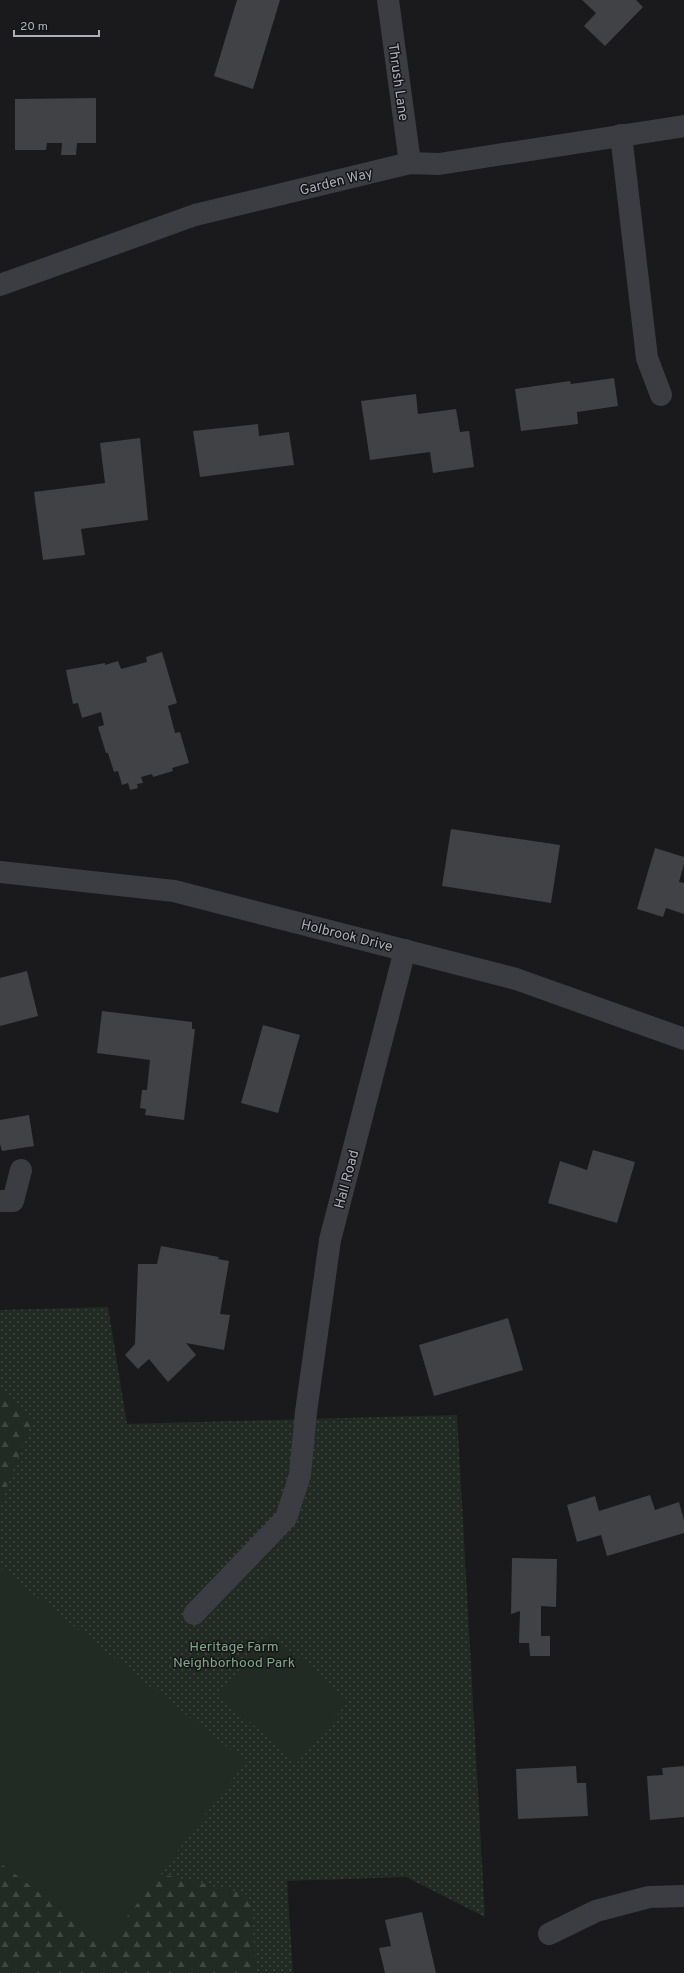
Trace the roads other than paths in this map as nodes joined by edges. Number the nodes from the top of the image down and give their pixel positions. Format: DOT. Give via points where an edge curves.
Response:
graph roads {
  1 [pos="388,0"];
  2 [pos="684,126"];
  3 [pos="621,135"];
  4 [pos="410,163"];
  5 [pos="0,285"];
  6 [pos="660,395"];
  7 [pos="0,872"];
  8 [pos="405,950"];
  9 [pos="684,1039"];
  10 [pos="21,1170"];
  11 [pos="0,1201"];
  12 [pos="194,1614"];
  13 [pos="684,1896"];
  14 [pos="549,1934"];
  1 -- 4 [label="street, Thrush Lane"];
  2 -- 3 [label="street, Garden Way"];
  3 -- 4 [label="street, Garden Way" via="439,164"];
  3 -- 6 [label="street" via="647,358"];
  4 -- 5 [label="street, Garden Way" via="195,215"];
  7 -- 8 [label="street, Holbrook Drive" via="174,891"];
  8 -- 9 [label="street, Holbrook Drive" via="516,979"];
  8 -- 12 [label="street, Hall Road" via="330,1240 306,1412 300,1475 286,1518"];
  10 -- 11 [label="street" via="13,1201"];
  13 -- 14 [label="street" via="649,1897 596,1911"];
}
